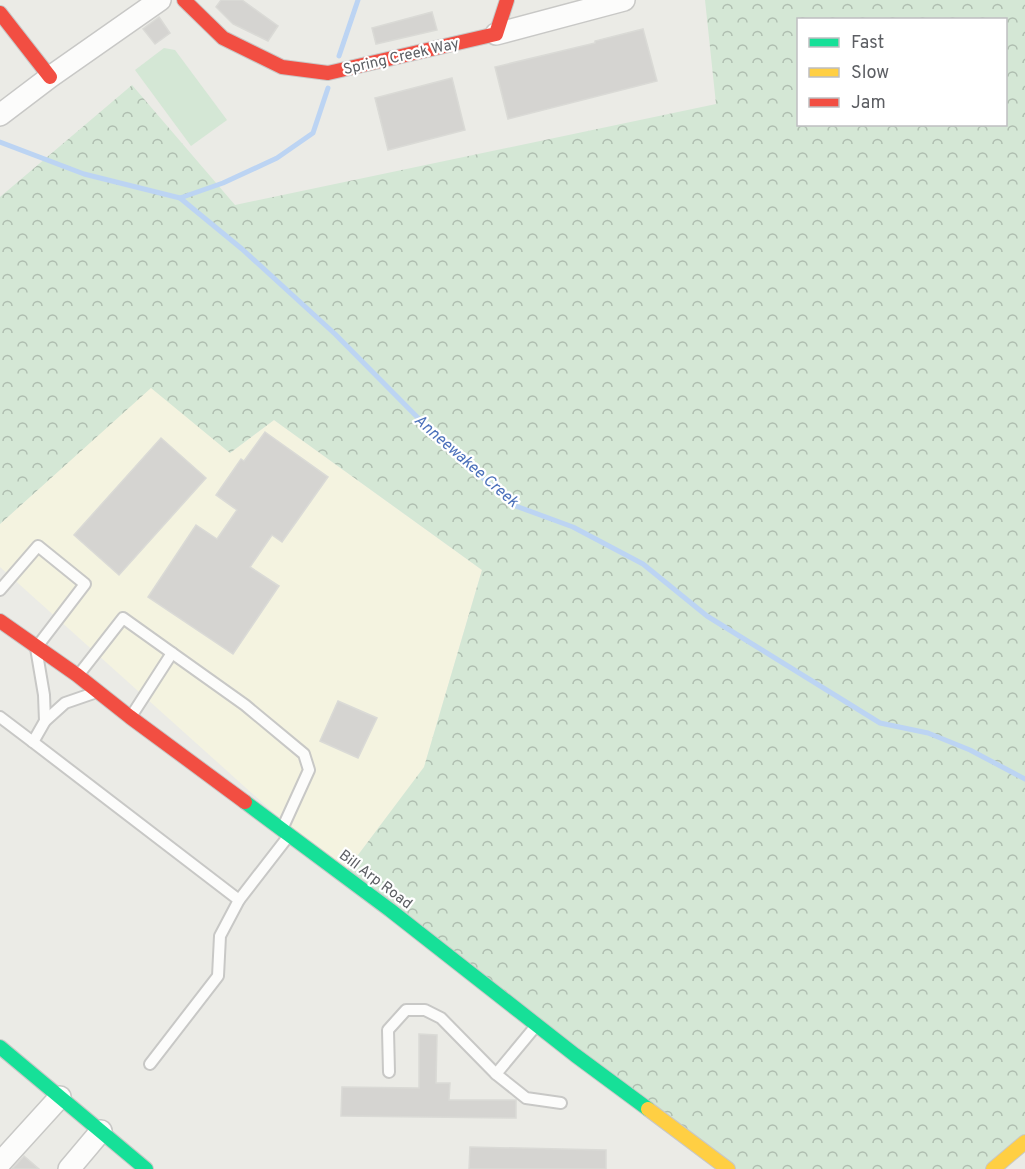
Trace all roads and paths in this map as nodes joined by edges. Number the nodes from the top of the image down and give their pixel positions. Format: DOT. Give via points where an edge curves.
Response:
graph roads {
  1 [pos="160,0"];
  2 [pos="184,0"];
  3 [pos="507,0"];
  4 [pos="624,0"];
  5 [pos="0,13"];
  6 [pos="496,34"];
  7 [pos="50,77"];
  8 [pos="0,115"];
  9 [pos="0,590"];
  10 [pos="0,621"];
  11 [pos="36,648"];
  12 [pos="172,653"];
  13 [pos="77,675"];
  14 [pos="97,692"];
  15 [pos="0,717"];
  16 [pos="130,717"];
  17 [pos="45,721"];
  18 [pos="33,742"];
  19 [pos="285,832"];
  20 [pos="239,900"];
  21 [pos="537,1025"];
  22 [pos="0,1047"];
  23 [pos="150,1064"];
  24 [pos="389,1072"];
  25 [pos="496,1074"];
  26 [pos="60,1097"];
  27 [pos="561,1103"];
  28 [pos="101,1131"];
  29 [pos="1025,1142"];
  30 [pos="0,1163"];
  31 [pos="69,1169"];
  32 [pos="146,1169"];
  33 [pos="728,1169"];
  34 [pos="993,1169"];
  1 -- 7 [label="street"];
  2 -- 6 [label="main road, Spring Creek Way" via="223,38 282,67 328,73"];
  3 -- 6 [label="main road"];
  4 -- 6 [label="street, Spring Creek Way"];
  5 -- 7 [label="main road"];
  7 -- 8 [label="street"];
  9 -- 11 [label="lane" via="38,546 85,584"];
  10 -- 11 [label="main road, Bill Arp Road"];
  11 -- 13 [label="main road, Bill Arp Road"];
  11 -- 17 [label="lane"];
  12 -- 13 [label="lane" via="123,618"];
  12 -- 16 [label="lane"];
  12 -- 19 [label="lane" via="245,705 304,754 309,770"];
  13 -- 14 [label="main road, Bill Arp Road"];
  14 -- 16 [label="main road, Bill Arp Road"];
  14 -- 17 [label="lane" via="65,704"];
  15 -- 18 [label="lane"];
  16 -- 19 [label="main road, Bill Arp Road"];
  17 -- 18 [label="lane"];
  18 -- 20 [label="lane"];
  19 -- 20 [label="lane"];
  19 -- 21 [label="main road, Bill Arp Road"];
  20 -- 23 [label="lane" via="220,936 218,976"];
  21 -- 25 [label="lane"];
  21 -- 33 [label="main road, Bill Arp Road" via="640,1109"];
  22 -- 26 [label="main road"];
  24 -- 25 [label="lane" via="388,1030 406,1011 425,1010 441,1018"];
  25 -- 27 [label="lane" via="526,1098"];
  26 -- 28 [label="main road"];
  26 -- 30 [label="street"];
  28 -- 31 [label="street"];
  28 -- 32 [label="main road"];
  29 -- 34 [label="main road"];
}
